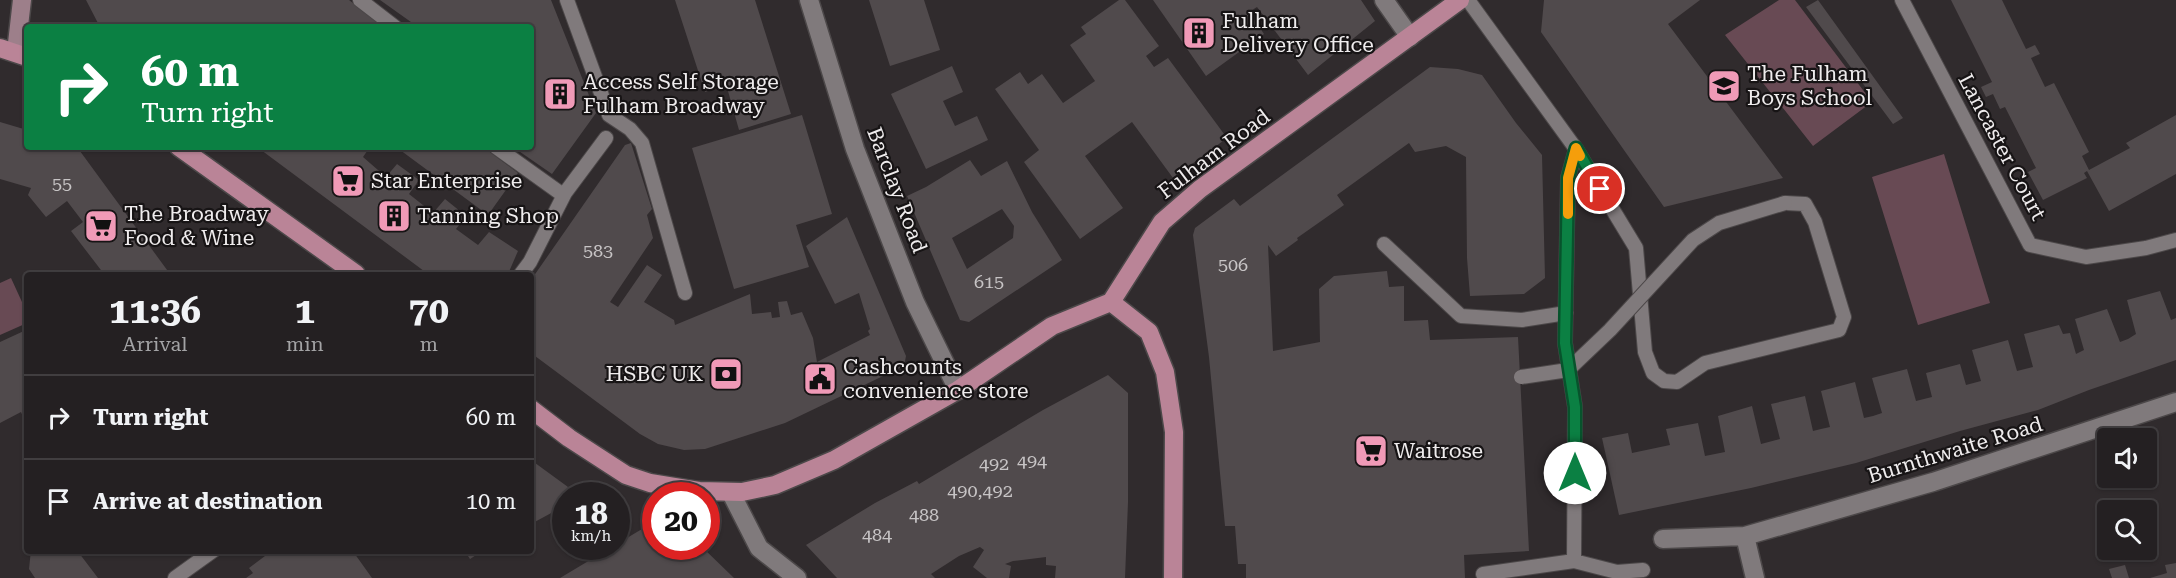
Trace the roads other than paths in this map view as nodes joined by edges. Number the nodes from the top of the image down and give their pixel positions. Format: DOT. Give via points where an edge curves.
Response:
graph roads {
  1 [pos="22,0"];
  2 [pos="360,0"];
  3 [pos="567,0"];
  4 [pos="809,0"];
  5 [pos="1384,0"];
  6 [pos="1460,0"];
  7 [pos="1468,0"];
  8 [pos="1902,0"];
  9 [pos="390,24"];
  10 [pos="1410,37"];
  11 [pos="14,52"];
  12 [pos="606,138"];
  13 [pos="1576,148"];
  14 [pos="183,150"];
  15 [pos="500,150"];
  16 [pos="563,195"];
  17 [pos="2176,240"];
  18 [pos="1384,244"];
  19 [pos="353,272"];
  20 [pos="522,272"];
  21 [pos="685,293"];
  22 [pos="1111,302"];
  23 [pos="1566,313"];
  24 [pos="1521,376"];
  25 [pos="958,390"];
  26 [pos="2176,402"];
  27 [pos="534,411"];
  28 [pos="731,493"];
  29 [pos="1745,536"];
  30 [pos="1663,539"];
  31 [pos="209,554"];
  32 [pos="1574,561"];
  33 [pos="1643,570"];
  34 [pos="1483,574"];
  35 [pos="795,576"];
  36 [pos="176,578"];
  37 [pos="1173,578"];
  38 [pos="1755,578"];
  1 -- 11 [label="main road"];
  2 -- 9 [label="lane"];
  3 -- 21 [label="lane" via="609,115 642,143"];
  4 -- 25 [label="street, Barclay Road" via="863,170 915,302"];
  5 -- 10 [label="street"];
  6 -- 10 [label="main road, Fulham Road"];
  7 -- 13 [label="lane"];
  8 -- 17 [label="lane, Lancaster Court" via="2030,246 2086,257"];
  10 -- 22 [label="main road, Fulham Road" via="1200,189 1162,222"];
  12 -- 16 [label="lane"];
  13 -- 23 [label="lane" via="1568,178"];
  13 -- 24 [label="lane, bridge" via="1636,248 1645,352 1653,373 1664,381 1677,382 1716,360 1839,330 1844,317 1815,222 1805,204 1785,203 1719,223 1693,240 1610,330 1568,370"];
  14 -- 19 [label="main road"];
  15 -- 16 [label="lane"];
  16 -- 20 [label="lane"];
  18 -- 23 [label="lane" via="1461,316 1522,320"];
  22 -- 25 [label="main road" via="1052,326"];
  22 -- 37 [label="main road" via="1149,332 1165,372 1174,432"];
  23 -- 32 [label="lane" via="1565,343 1575,407"];
  25 -- 28 [label="main road" via="834,460 776,486"];
  26 -- 29 [label="street, Burnthwaite Road" via="1933,482"];
  27 -- 28 [label="main road" via="626,476 673,488"];
  28 -- 35 [label="street" via="759,548"];
  29 -- 30 [label="street, Burnthwaite Road"];
  29 -- 38 [label="street"];
  31 -- 36 [label="lane"];
  32 -- 33 [label="lane" via="1617,572"];
  32 -- 34 [label="lane"];
}
